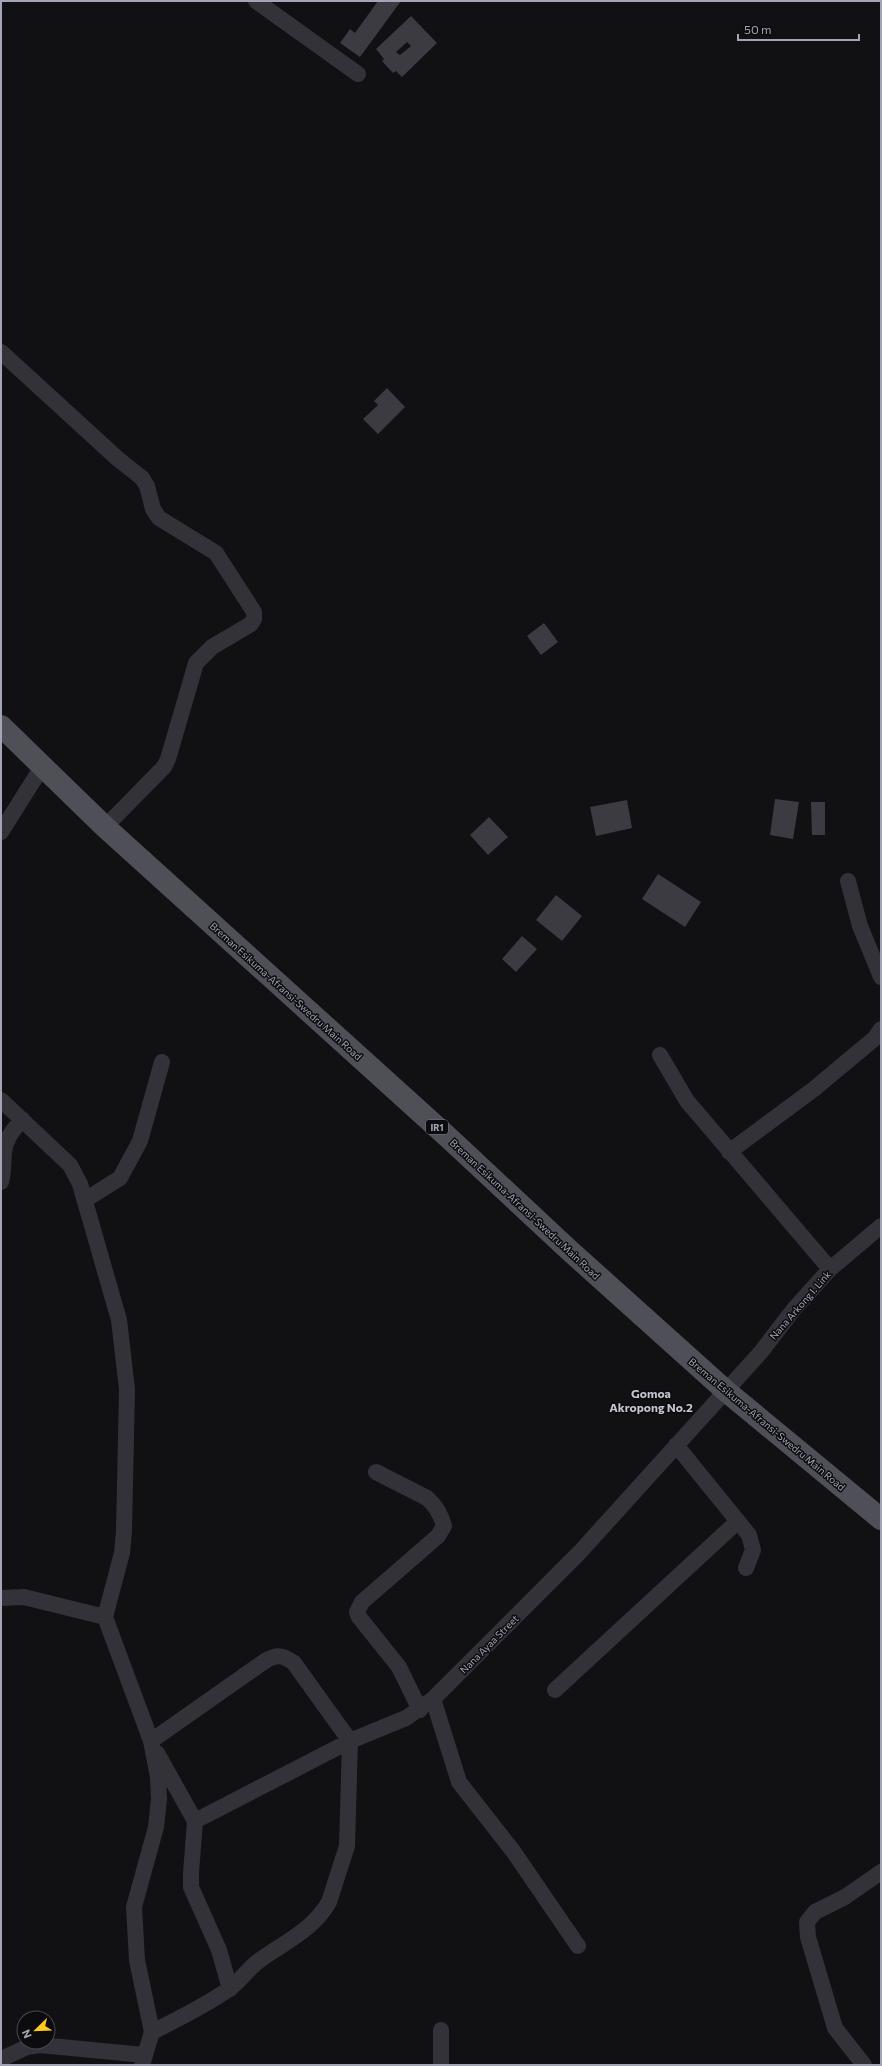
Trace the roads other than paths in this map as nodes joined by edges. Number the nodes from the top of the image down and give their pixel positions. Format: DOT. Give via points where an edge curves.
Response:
graph roads {
  1 [pos="256,1"];
  2 [pos="358,74"];
  3 [pos="1,352"];
  4 [pos="1,726"];
  5 [pos="42,766"];
  6 [pos="106,827"];
  7 [pos="1,832"];
  8 [pos="848,880"];
  9 [pos="881,977"];
  10 [pos="881,1029"];
  11 [pos="660,1055"];
  12 [pos="162,1062"];
  13 [pos="1,1100"];
  14 [pos="22,1119"];
  15 [pos="729,1152"];
  16 [pos="1,1182"];
  17 [pos="84,1200"];
  18 [pos="881,1226"];
  19 [pos="830,1269"];
  20 [pos="726,1391"];
  21 [pos="676,1445"];
  22 [pos="376,1472"];
  23 [pos="881,1519"];
  24 [pos="738,1521"];
  25 [pos="746,1568"];
  26 [pos="1,1598"];
  27 [pos="105,1617"];
  28 [pos="555,1690"];
  29 [pos="434,1699"];
  30 [pos="420,1710"];
  31 [pos="151,1741"];
  32 [pos="350,1741"];
  33 [pos="195,1821"];
  34 [pos="881,1872"];
  35 [pos="578,1946"];
  36 [pos="230,1988"];
  37 [pos="441,2030"];
  38 [pos="152,2032"];
  39 [pos="1,2059"];
  40 [pos="143,2060"];
  41 [pos="441,2065"];
  42 [pos="864,2065"];
  1 -- 2 [label="street"];
  3 -- 6 [label="street" via="142,478 148,486 153,509 159,518 216,553 254,612 251,624 212,647 196,663 164,767"];
  4 -- 5 [label="main road, Breman Esikuma-Afransi-Swedru Main Road / IR1"];
  5 -- 6 [label="main road, Breman Esikuma-Afransi-Swedru Main Road / IR1"];
  5 -- 7 [label="street"];
  6 -- 20 [label="main road, Breman Esikuma-Afransi-Swedru Main Road / IR1"];
  8 -- 9 [label="street" via="860,926"];
  10 -- 15 [label="street" via="875,1038 814,1089"];
  11 -- 15 [label="street" via="687,1101"];
  12 -- 17 [label="street" via="140,1141 120,1178"];
  13 -- 14 [label="street"];
  14 -- 16 [label="street" via="9,1135 4,1151"];
  14 -- 17 [label="street" via="70,1165 80,1184"];
  15 -- 19 [label="street"];
  17 -- 27 [label="street" via="118,1320 127,1389 122,1553"];
  18 -- 19 [label="street, Nana Arkong I. Link"];
  19 -- 20 [label="street, Nana Arkong I. Link"];
  20 -- 21 [label="street, Nana Ayaa Street"];
  20 -- 23 [label="main road, Breman Esikuma-Afransi-Swedru Main Road / IR1"];
  21 -- 24 [label="street"];
  21 -- 29 [label="street, Nana Ayaa Street" via="575,1558"];
  22 -- 30 [label="street" via="427,1498 442,1516 444,1526 438,1536 362,1602 357,1612 399,1667"];
  24 -- 25 [label="street" via="749,1535 753,1550"];
  24 -- 28 [label="street"];
  26 -- 27 [label="street" via="20,1596"];
  27 -- 31 [label="street"];
  29 -- 30 [label="street, Nana Ayaa Street"];
  29 -- 35 [label="street" via="459,1782 513,1851"];
  30 -- 32 [label="street, Nana Ayaa Street"];
  31 -- 32 [label="street" via="265,1661 280,1655 294,1663"];
  31 -- 33 [label="street"];
  31 -- 38 [label="street" via="158,1777 159,1799 156,1827 134,1907 134,1934"];
  32 -- 33 [label="street, Nana Ayaa Street"];
  32 -- 36 [label="street" via="347,1846 325,1911 306,1930 252,1966"];
  33 -- 36 [label="street" via="191,1887 219,1950"];
  34 -- 42 [label="street" via="845,1897 815,1912 807,1922 808,1937 835,2028"];
  36 -- 38 [label="street"];
  37 -- 41 [label="street"];
  38 -- 40 [label="street"];
  39 -- 40 [label="street" via="27,2047 40,2045"];
}
